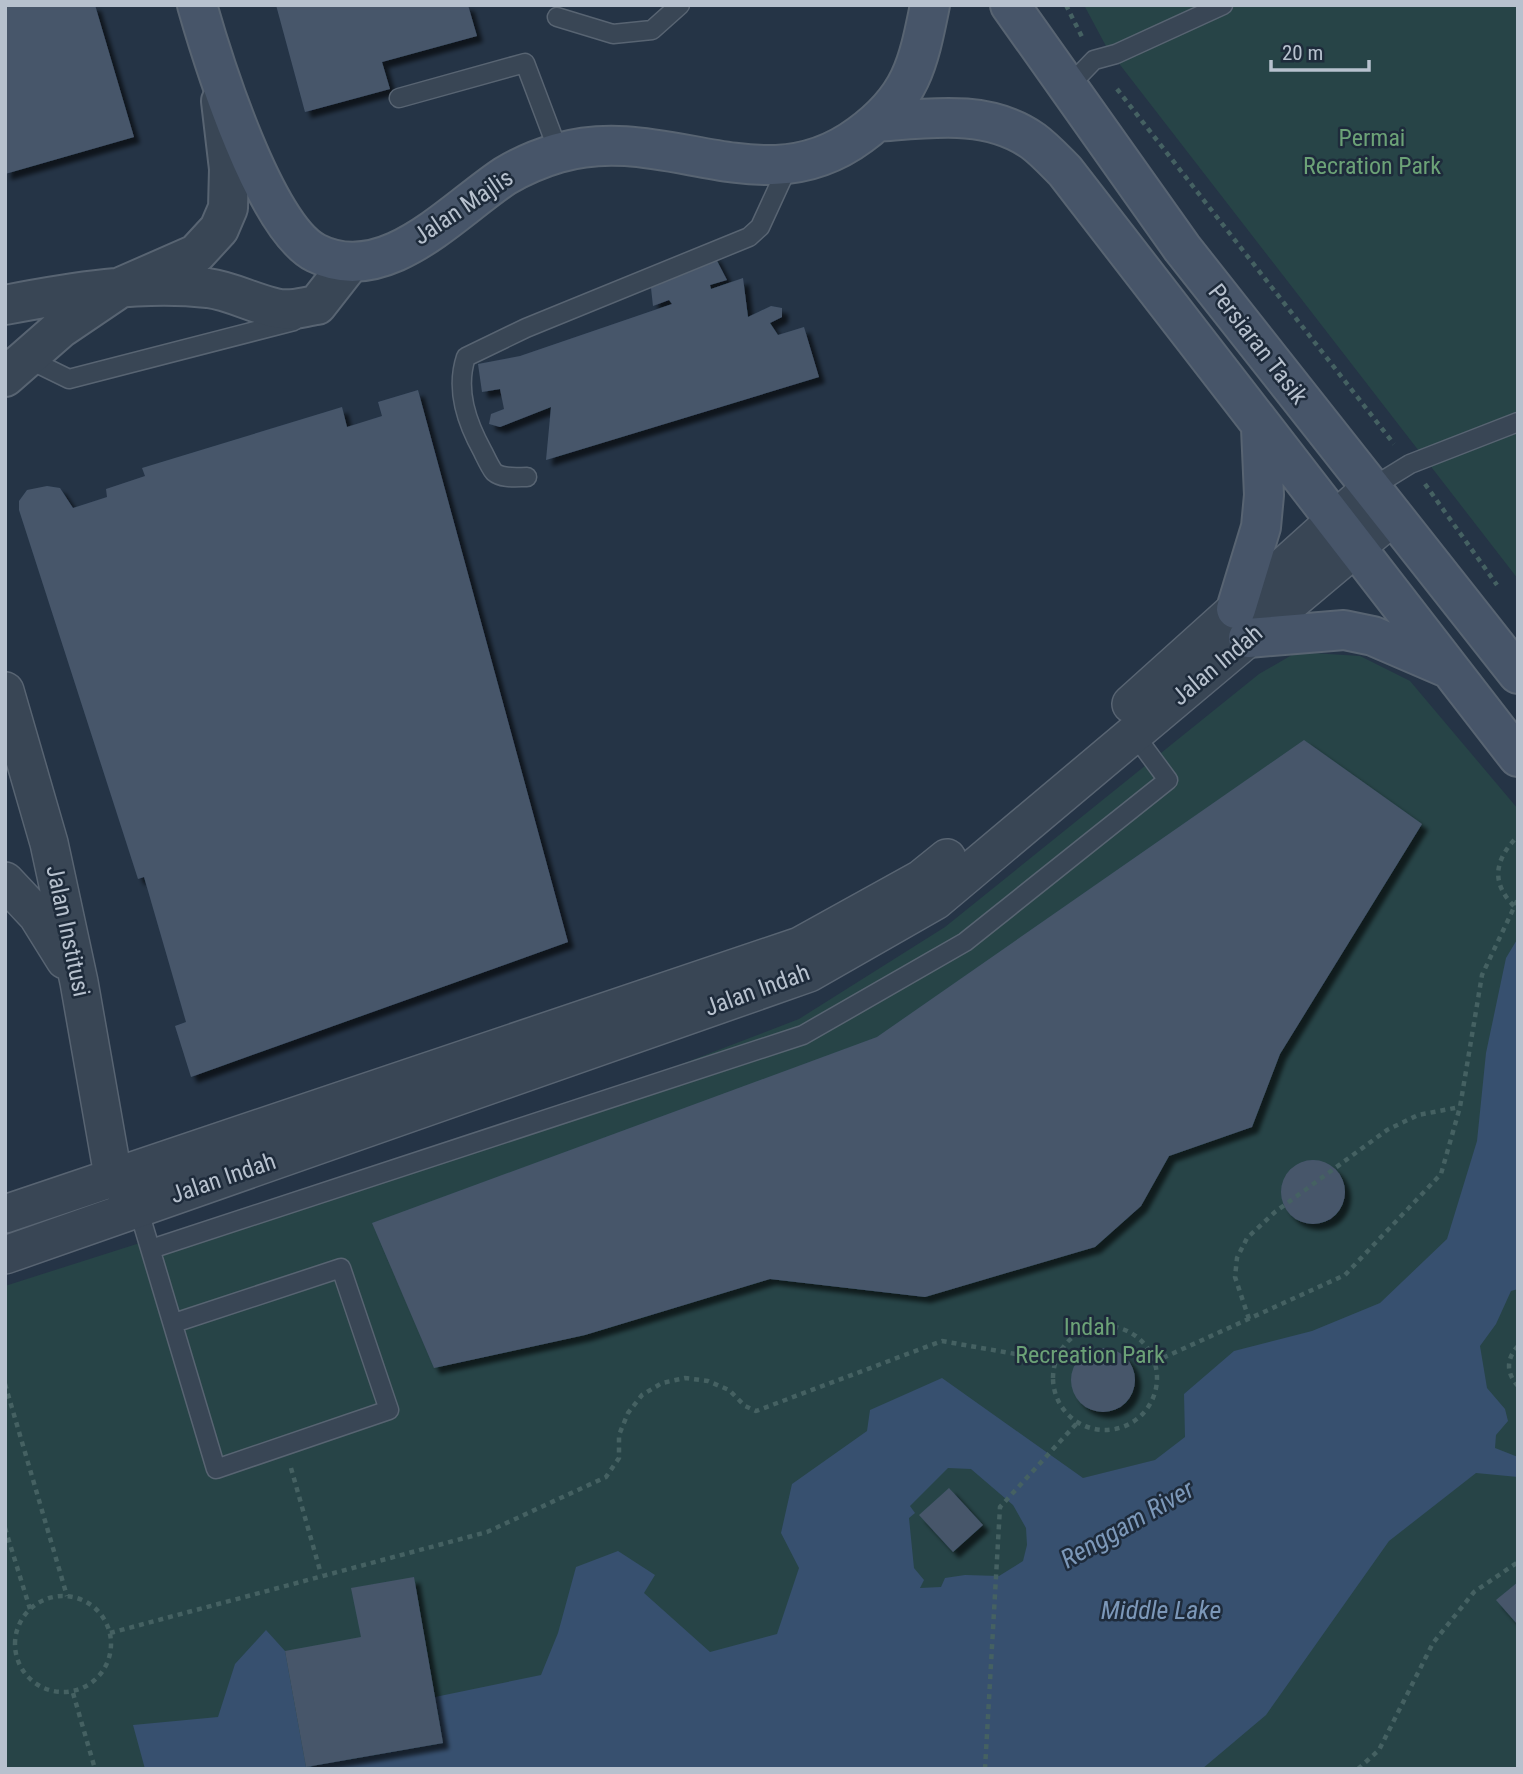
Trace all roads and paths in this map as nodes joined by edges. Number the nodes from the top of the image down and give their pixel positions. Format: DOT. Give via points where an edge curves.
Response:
graph roads {
  1 [pos="197,5"];
  2 [pos="680,5"];
  3 [pos="930,5"];
  4 [pos="1010,5"];
  5 [pos="1066,5"];
  6 [pos="1223,5"];
  7 [pos="557,17"];
  8 [pos="1094,60"];
  9 [pos="218,81"];
  10 [pos="1068,87"];
  11 [pos="399,98"];
  12 [pos="878,122"];
  13 [pos="559,153"];
  14 [pos="788,166"];
  15 [pos="349,264"];
  16 [pos="123,286"];
  17 [pos="5,304"];
  18 [pos="317,305"];
  19 [pos="16,368"];
  20 [pos="1518,422"];
  21 [pos="1261,428"];
  22 [pos="1410,464"];
  23 [pos="527,477"];
  24 [pos="1382,502"];
  25 [pos="1344,534"];
  26 [pos="1502,593"];
  27 [pos="1242,624"];
  28 [pos="1447,668"];
  29 [pos="1518,674"];
  30 [pos="5,691"];
  31 [pos="1134,734"];
  32 [pos="1518,757"];
  33 [pos="1518,836"];
  34 [pos="5,881"];
  35 [pos="1518,899"];
  36 [pos="1514,906"];
  37 [pos="79,982"];
  38 [pos="1460,1108"];
  39 [pos="114,1175"];
  40 [pos="138,1208"];
  41 [pos="5,1214"];
  42 [pos="151,1249"];
  43 [pos="5,1255"];
  44 [pos="1249,1319"];
  45 [pos="174,1323"];
  46 [pos="1518,1346"];
  47 [pos="1055,1361"];
  48 [pos="1154,1362"];
  49 [pos="5,1384"];
  50 [pos="1518,1386"];
  51 [pos="1077,1423"];
  52 [pos="285,1447"];
  53 [pos="5,1528"];
  54 [pos="1518,1562"];
  55 [pos="321,1574"];
  56 [pos="67,1596"];
  57 [pos="30,1609"];
  58 [pos="110,1633"];
  59 [pos="74,1693"];
  60 [pos="96,1769"];
  61 [pos="985,1769"];
  62 [pos="1358,1769"];
  1 -- 9 [label="main road"];
  2 -- 7 [label="lane" via="652,30 613,34"];
  3 -- 12 [label="main road, Jalan Majlis" via="911,80 898,103"];
  4 -- 10 [label="main road, Persiaran Tasik"];
  5 -- 8 [label="path"];
  6 -- 8 [label="lane"];
  8 -- 10 [label="lane"];
  8 -- 22 [label="path"];
  9 -- 15 [label="main road" via="280,220 314,253"];
  9 -- 16 [label="street" via="229,169 228,208 219,229 196,254"];
  10 -- 24 [label="main road, Persiaran Tasik" via="1182,248"];
  11 -- 13 [label="lane" via="525,63"];
  12 -- 14 [label="main road, Jalan Majlis" via="818,160"];
  12 -- 21 [label="main road, Persiaran Tasik" via="983,119 1032,141 1065,171"];
  13 -- 14 [label="main road, Jalan Majlis" via="602,146 638,147"];
  13 -- 15 [label="main road, Jalan Majlis" via="508,174 412,243 376,259"];
  14 -- 23 [label="lane" via="760,227 750,237 466,357 461,390 473,433 495,472"];
  15 -- 18 [label="street"];
  16 -- 17 [label="street"];
  16 -- 18 [label="street" via="211,288 276,309"];
  16 -- 19 [label="street" via="61,328"];
  18 -- 19 [label="lane" via="292,322 69,379"];
  20 -- 22 [label="lane"];
  21 -- 25 [label="main road, Persiaran Tasik"];
  21 -- 27 [label="main road" via="1261,527"];
  22 -- 24 [label="lane"];
  22 -- 26 [label="path"];
  24 -- 25 [label="street, Jalan Indah"];
  24 -- 29 [label="main road, Persiaran Tasik"];
  25 -- 27 [label="street, Jalan Indah"];
  25 -- 28 [label="main road, Persiaran Tasik"];
  27 -- 28 [label="main road" via="1373,636"];
  27 -- 31 [label="street, Jalan Indah"];
  27 -- 39 [label="street, Jalan Indah" via="1143,694 921,879 800,946"];
  28 -- 32 [label="main road, Persiaran Tasik"];
  30 -- 37 [label="street, Jalan Institusi" via="49,843"];
  31 -- 40 [label="street, Jalan Indah" via="934,901 809,973"];
  31 -- 42 [label="lane" via="1168,780 965,942 803,1035"];
  33 -- 36 [label="path" via="1501,855 1496,876"];
  34 -- 37 [label="street" via="37,915"];
  35 -- 36 [label="path"];
  36 -- 38 [label="path" via="1482,975"];
  37 -- 39 [label="street, Jalan Institusi"];
  38 -- 44 [label="path" via="1441,1174 1345,1275"];
  38 -- 44 [label="path" via="1418,1115 1387,1130 1247,1238 1237,1258 1235,1278"];
  39 -- 40 [label="street"];
  39 -- 41 [label="street, Jalan Indah"];
  40 -- 42 [label="lane"];
  40 -- 43 [label="street, Jalan Indah"];
  42 -- 45 [label="lane"];
  44 -- 48 [label="path"];
  45 -- 52 [label="lane" via="216,1469"];
  45 -- 52 [label="lane" via="341,1268 389,1410"];
  46 -- 50 [label="path" via="1509,1369"];
  47 -- 48 [label="path" via="1076,1335 1091,1327 1109,1326 1140,1339"];
  47 -- 51 [label="path" via="1055,1396"];
  47 -- 55 [label="path" via="942,1341 756,1411 708,1381 685,1378 662,1383 642,1395 628,1413 619,1435 619,1458 606,1477 487,1532"];
  48 -- 51 [label="path" via="1157,1385 1142,1416 1111,1431"];
  49 -- 56 [label="path"];
  51 -- 61 [label="path" via="1000,1507"];
  52 -- 55 [label="path"];
  53 -- 57 [label="path"];
  54 -- 62 [label="path" via="1474,1592 1433,1643 1380,1750"];
  55 -- 58 [label="path"];
  56 -- 57 [label="path" via="47,1598"];
  56 -- 58 [label="path" via="95,1607"];
  57 -- 59 [label="path" via="15,1636 20,1667 43,1688"];
  58 -- 59 [label="path" via="104,1669"];
  59 -- 60 [label="path"];
}
